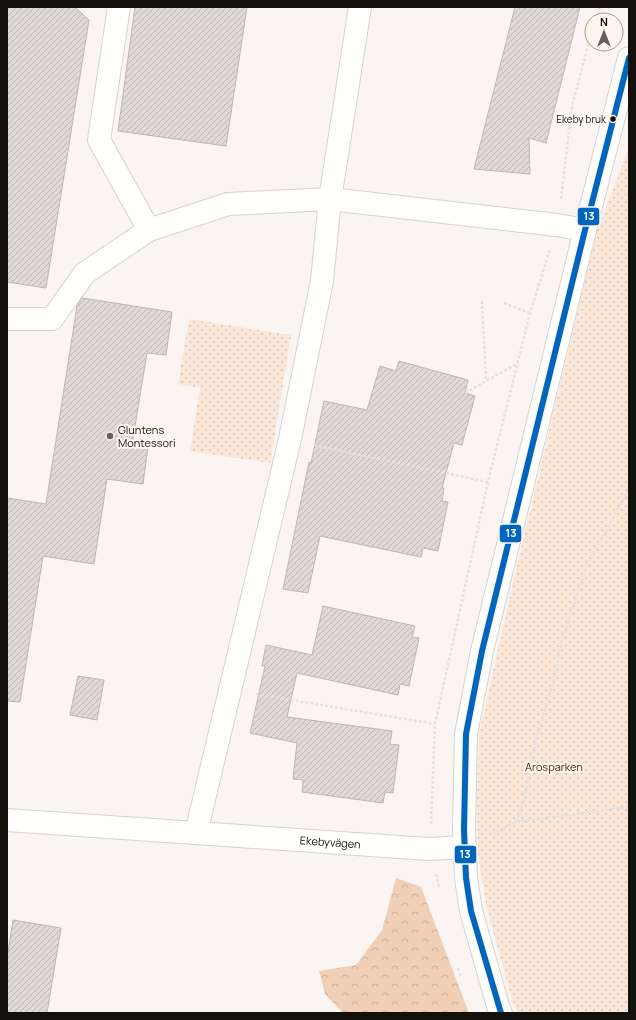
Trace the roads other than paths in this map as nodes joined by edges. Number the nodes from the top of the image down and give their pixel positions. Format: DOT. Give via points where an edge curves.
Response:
graph roads {
  1 [pos="119,7"];
  2 [pos="360,7"];
  3 [pos="629,58"];
  4 [pos="330,199"];
  5 [pos="149,230"];
  6 [pos="585,230"];
  7 [pos="7,319"];
  8 [pos="7,820"];
  9 [pos="196,833"];
  10 [pos="465,847"];
  11 [pos="501,1013"];
  1 -- 5 [label="street" via="99,140"];
  2 -- 4 [label="street"];
  3 -- 6 [label="street"];
  4 -- 5 [label="street" via="228,204"];
  4 -- 6 [label="street"];
  4 -- 9 [label="street" via="322,281 290,439"];
  5 -- 7 [label="street" via="85,273 52,319"];
  6 -- 10 [label="street" via="482,651 466,734"];
  8 -- 9 [label="street, Ekebyvägen"];
  9 -- 10 [label="street, Ekebyvägen" via="399,848"];
  10 -- 11 [label="street" via="471,911"];
}
